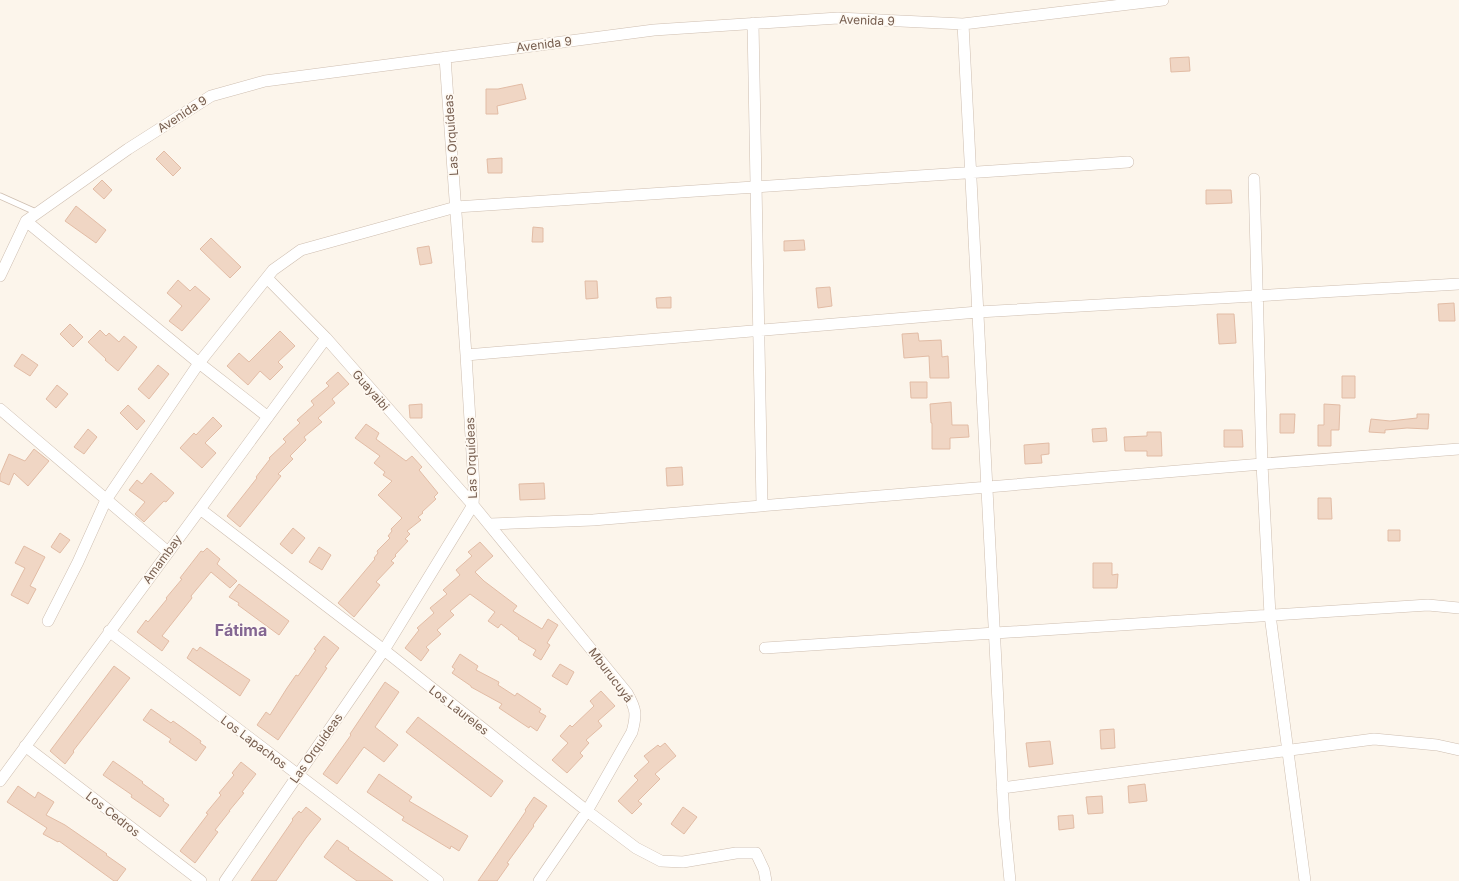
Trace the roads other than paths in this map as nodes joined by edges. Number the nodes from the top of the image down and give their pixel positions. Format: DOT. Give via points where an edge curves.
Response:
graph roads {
  1 [pos="1163,0"];
  2 [pos="753,23"];
  3 [pos="964,24"];
  4 [pos="445,57"];
  5 [pos="1128,162"];
  6 [pos="971,173"];
  7 [pos="1254,179"];
  8 [pos="756,187"];
  9 [pos="0,196"];
  10 [pos="456,207"];
  11 [pos="38,213"];
  12 [pos="26,221"];
  13 [pos="0,276"];
  14 [pos="267,278"];
  15 [pos="1459,284"];
  16 [pos="1258,296"];
  17 [pos="978,312"];
  18 [pos="759,331"];
  19 [pos="326,338"];
  20 [pos="466,355"];
  21 [pos="199,363"];
  22 [pos="0,409"];
  23 [pos="268,417"];
  24 [pos="1459,449"];
  25 [pos="1262,464"];
  26 [pos="987,487"];
  27 [pos="106,500"];
  28 [pos="473,505"];
  29 [pos="762,505"];
  30 [pos="200,509"];
  31 [pos="490,524"];
  32 [pos="168,552"];
  33 [pos="1459,608"];
  34 [pos="1270,615"];
  35 [pos="48,621"];
  36 [pos="109,631"];
  37 [pos="994,632"];
  38 [pos="765,648"];
  39 [pos="384,650"];
  40 [pos="25,746"];
  41 [pos="1288,750"];
  42 [pos="1459,750"];
  43 [pos="297,775"];
  44 [pos="0,781"];
  45 [pos="1002,788"];
  46 [pos="587,811"];
  47 [pos="200,881"];
  48 [pos="225,881"];
  49 [pos="438,881"];
  50 [pos="539,881"];
  51 [pos="766,881"];
  52 [pos="1010,881"];
  53 [pos="1305,881"];
  1 -- 3 [label="street, Avenida 9"];
  2 -- 3 [label="street, Avenida 9" via="838,18"];
  2 -- 4 [label="street, Avenida 9" via="654,30"];
  2 -- 8 [label="street"];
  3 -- 6 [label="street"];
  4 -- 10 [label="street, Las Orquídeas"];
  4 -- 11 [label="street, Avenida 9" via="265,81 211,96 128,149"];
  5 -- 6 [label="street"];
  6 -- 8 [label="street"];
  6 -- 17 [label="street"];
  7 -- 16 [label="street"];
  8 -- 10 [label="street"];
  8 -- 18 [label="street"];
  9 -- 11 [label="lane"];
  10 -- 14 [label="street" via="301,250 273,270"];
  10 -- 20 [label="street, Las Orquídeas"];
  11 -- 12 [label="street, Avenida 9"];
  12 -- 13 [label="street"];
  12 -- 21 [label="street"];
  14 -- 19 [label="street, Guayaibi"];
  14 -- 21 [label="street"];
  15 -- 16 [label="street"];
  16 -- 17 [label="street"];
  16 -- 25 [label="street"];
  17 -- 18 [label="street"];
  17 -- 26 [label="street"];
  18 -- 20 [label="street"];
  18 -- 29 [label="street"];
  19 -- 23 [label="street, Amambay"];
  19 -- 28 [label="street, Guayaibi"];
  20 -- 28 [label="street, Las Orquídeas"];
  21 -- 23 [label="street"];
  21 -- 27 [label="street"];
  22 -- 27 [label="street"];
  23 -- 30 [label="street, Amambay"];
  24 -- 25 [label="street"];
  25 -- 26 [label="street"];
  25 -- 34 [label="street"];
  26 -- 29 [label="street"];
  26 -- 37 [label="street"];
  27 -- 32 [label="street"];
  27 -- 35 [label="street"];
  28 -- 31 [label="street, Guayaibi"];
  28 -- 39 [label="street, Las Orquídeas"];
  29 -- 31 [label="street" via="593,520"];
  30 -- 32 [label="street, Amambay"];
  30 -- 39 [label="street, Los Laureles"];
  31 -- 46 [label="street, Mburucuyá" via="627,692 634,705 636,719 632,732"];
  32 -- 36 [label="street, Amambay"];
  33 -- 34 [label="street" via="1428,605"];
  34 -- 37 [label="street"];
  34 -- 41 [label="street"];
  36 -- 40 [label="street, Amambay"];
  36 -- 43 [label="street, Los Lapachos"];
  37 -- 38 [label="street"];
  37 -- 45 [label="street"];
  39 -- 43 [label="street, Las Orquídeas"];
  39 -- 46 [label="street, Los Laureles"];
  40 -- 44 [label="street, Amambay"];
  40 -- 47 [label="street, Los Cedros"];
  41 -- 42 [label="street" via="1374,739 1437,745"];
  41 -- 45 [label="street"];
  41 -- 53 [label="street"];
  43 -- 48 [label="street, Las Orquídeas"];
  43 -- 49 [label="street, Los Lapachos"];
  45 -- 52 [label="street"];
  46 -- 50 [label="street, Mburucuyá"];
  46 -- 51 [label="street, Los Laureles" via="636,848 661,861 683,862 736,853 756,854"];
}
